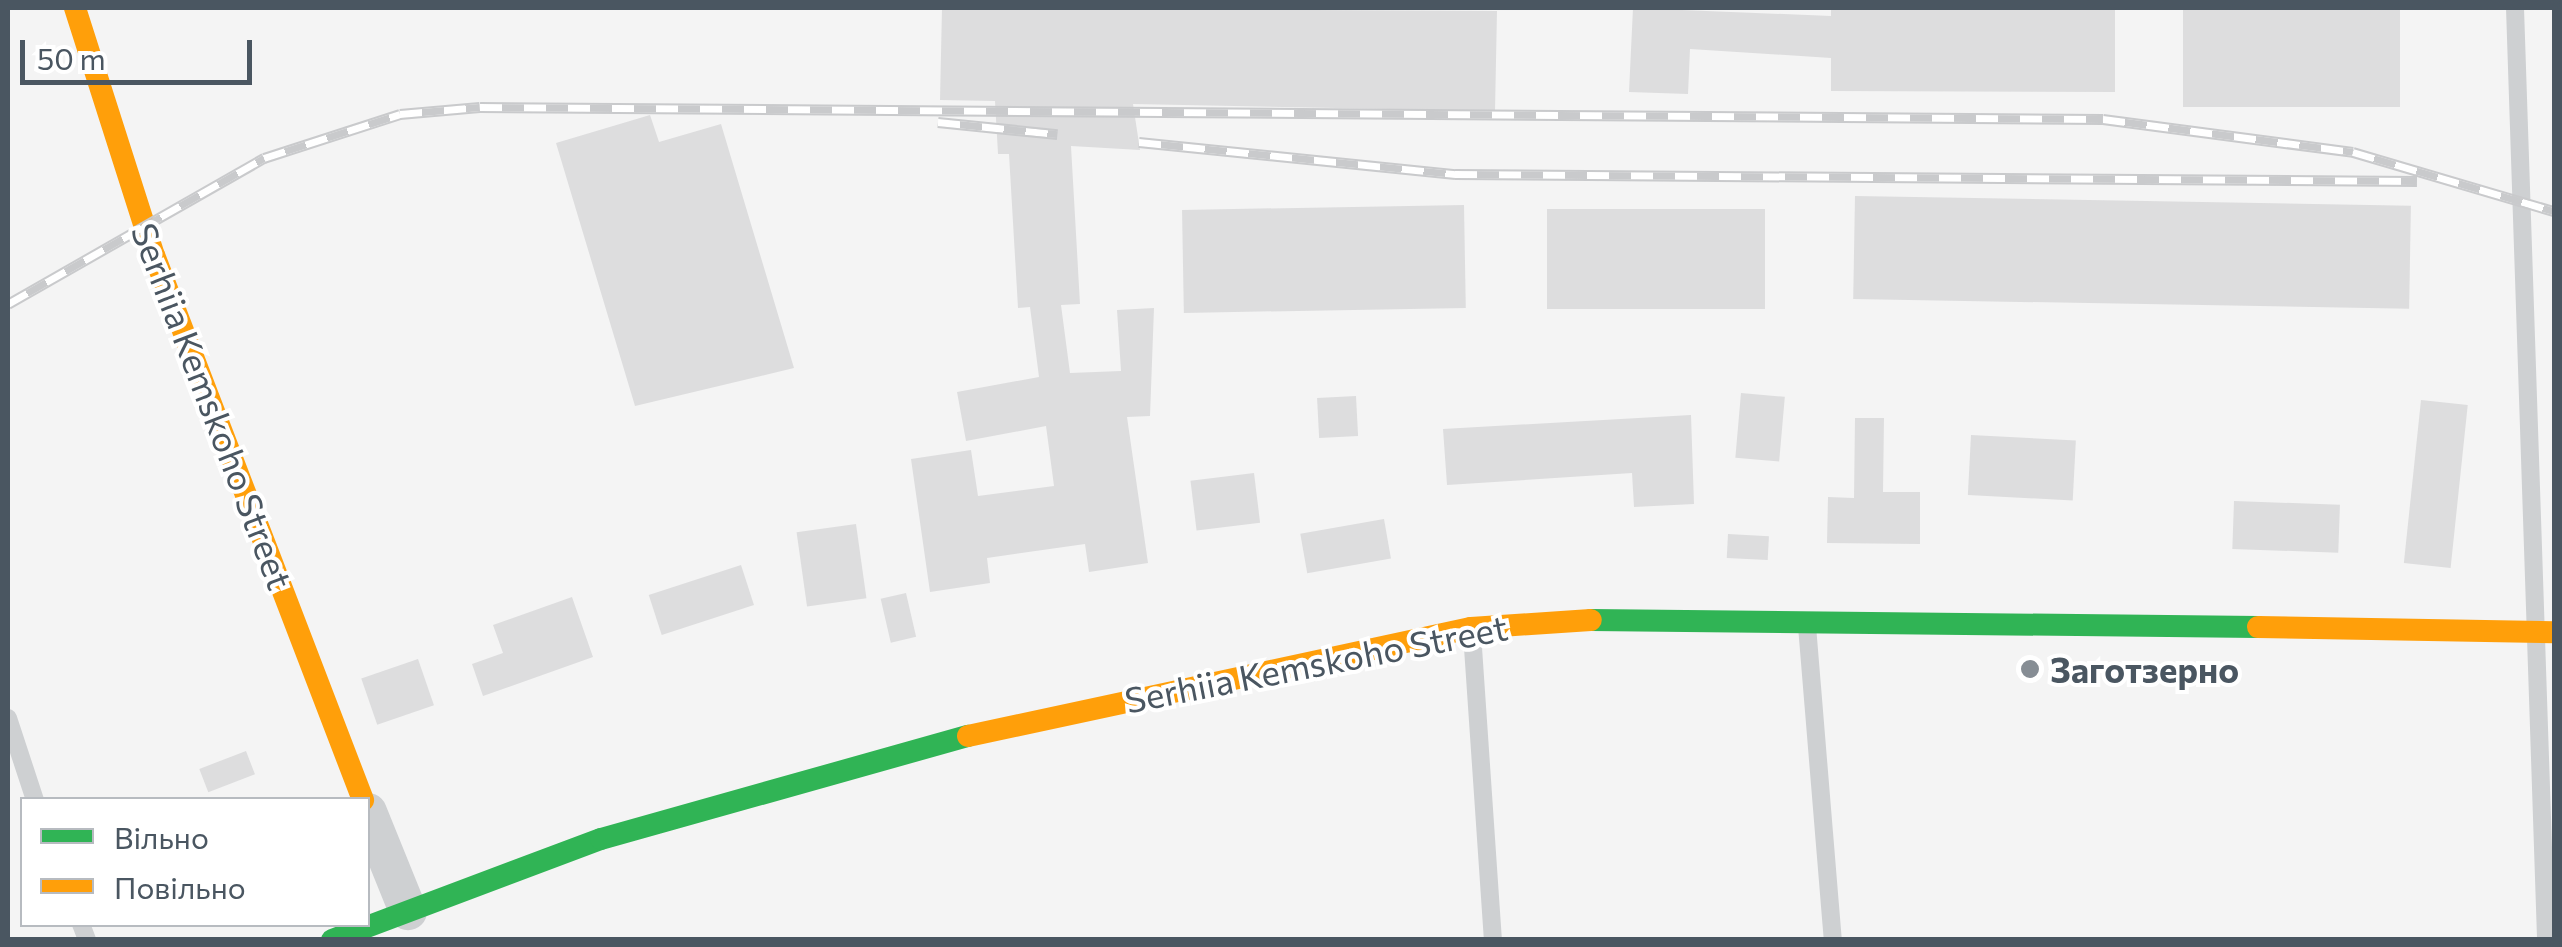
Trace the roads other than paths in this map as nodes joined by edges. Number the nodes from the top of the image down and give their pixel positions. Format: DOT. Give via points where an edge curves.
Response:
graph roads {
  1 [pos="75,8"];
  2 [pos="2515,8"];
  3 [pos="1807,622"];
  4 [pos="1471,628"];
  5 [pos="2546,632"];
  6 [pos="8,718"];
  7 [pos="34,797"];
  8 [pos="361,797"];
  9 [pos="370,817"];
  10 [pos="408,911"];
  11 [pos="370,926"];
  12 [pos="366,927"];
  13 [pos="332,940"];
  14 [pos="1493,940"];
  15 [pos="1833,940"];
  16 [pos="2546,940"];
  1 -- 8 [label="main road, Serhiia Kemskoho Street" via="154,255"];
  2 -- 5 [label="lane"];
  3 -- 4 [label="main road, Serhiia Kemskoho Street" via="1638,617"];
  3 -- 5 [label="main road, Serhiia Kemskoho Street"];
  3 -- 15 [label="lane"];
  4 -- 10 [label="main road, Serhiia Kemskoho Street" via="888,753 601,839"];
  4 -- 14 [label="lane"];
  5 -- 16 [label="lane"];
  6 -- 7 [label="lane"];
  9 -- 10 [label="street"];
  10 -- 11 [label="main road, Serhiia Kemskoho Street"];
  12 -- 13 [label="main road, Serhiia Kemskoho Street"];
}
